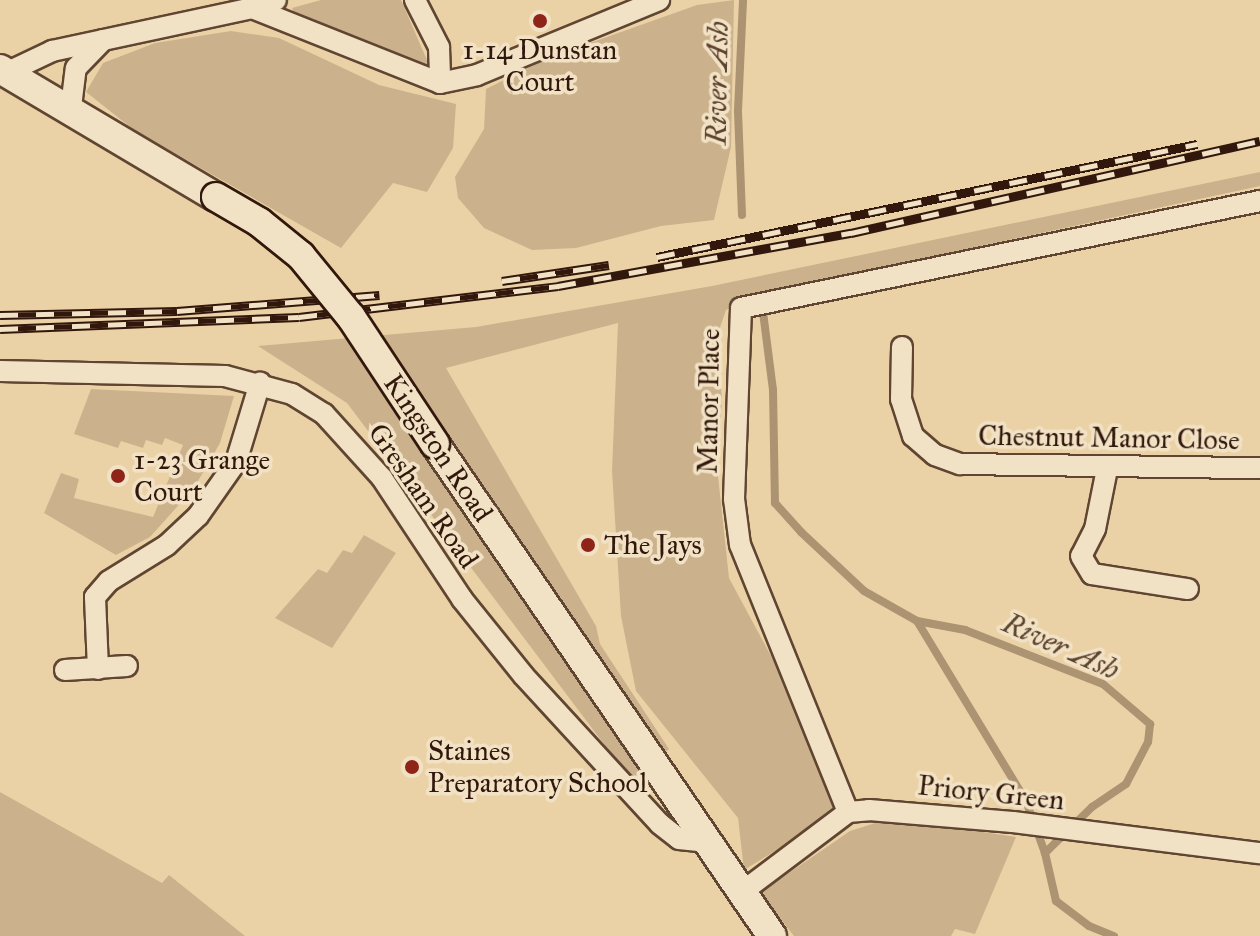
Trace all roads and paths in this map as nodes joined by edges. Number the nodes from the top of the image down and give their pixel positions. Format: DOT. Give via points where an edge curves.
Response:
graph roads {
  1 [pos="276,0"];
  2 [pos="415,0"];
  3 [pos="659,0"];
  4 [pos="252,8"];
  5 [pos="103,40"];
  6 [pos="4,71"];
  7 [pos="440,83"];
  8 [pos="71,107"];
  9 [pos="1260,201"];
  10 [pos="902,347"];
  11 [pos="0,371"];
  12 [pos="260,383"];
  13 [pos="1260,468"];
  14 [pos="1107,469"];
  15 [pos="1188,589"];
  16 [pos="127,666"];
  17 [pos="98,669"];
  18 [pos="65,670"];
  19 [pos="848,812"];
  20 [pos="706,842"];
  21 [pos="1260,853"];
  22 [pos="742,892"];
  23 [pos="772,936"];
  1 -- 4 [label="street"];
  2 -- 7 [label="street" via="439,47"];
  3 -- 7 [label="street" via="624,10 477,75"];
  4 -- 5 [label="street"];
  4 -- 7 [label="street"];
  5 -- 6 [label="street" via="52,51"];
  5 -- 8 [label="street" via="76,68"];
  6 -- 8 [label="street, Kingston Road"];
  8 -- 20 [label="street, Kingston Road, bridge" via="259,222 301,256 351,317"];
  9 -- 19 [label="street, Manor Place" via="741,308 734,499 740,545"];
  10 -- 14 [label="street, Chestnut Manor Close" via="905,419 913,436 935,455 960,464 1007,468"];
  11 -- 12 [label="street, Gresham Road" via="225,376"];
  12 -- 17 [label="street" via="236,462 198,516 95,597"];
  12 -- 20 [label="street, Gresham Road" via="292,394 348,437 382,478 462,599 523,675 660,824 679,839"];
  13 -- 14 [label="street, Chestnut Manor Close"];
  14 -- 15 [label="street" via="1095,529 1081,556 1092,574"];
  16 -- 17 [label="street"];
  17 -- 18 [label="street"];
  19 -- 21 [label="street, Priory Green" via="1013,822"];
  19 -- 22 [label="street"];
  20 -- 22 [label="street, Kingston Road"];
  22 -- 23 [label="street, Kingston Road"];
}
